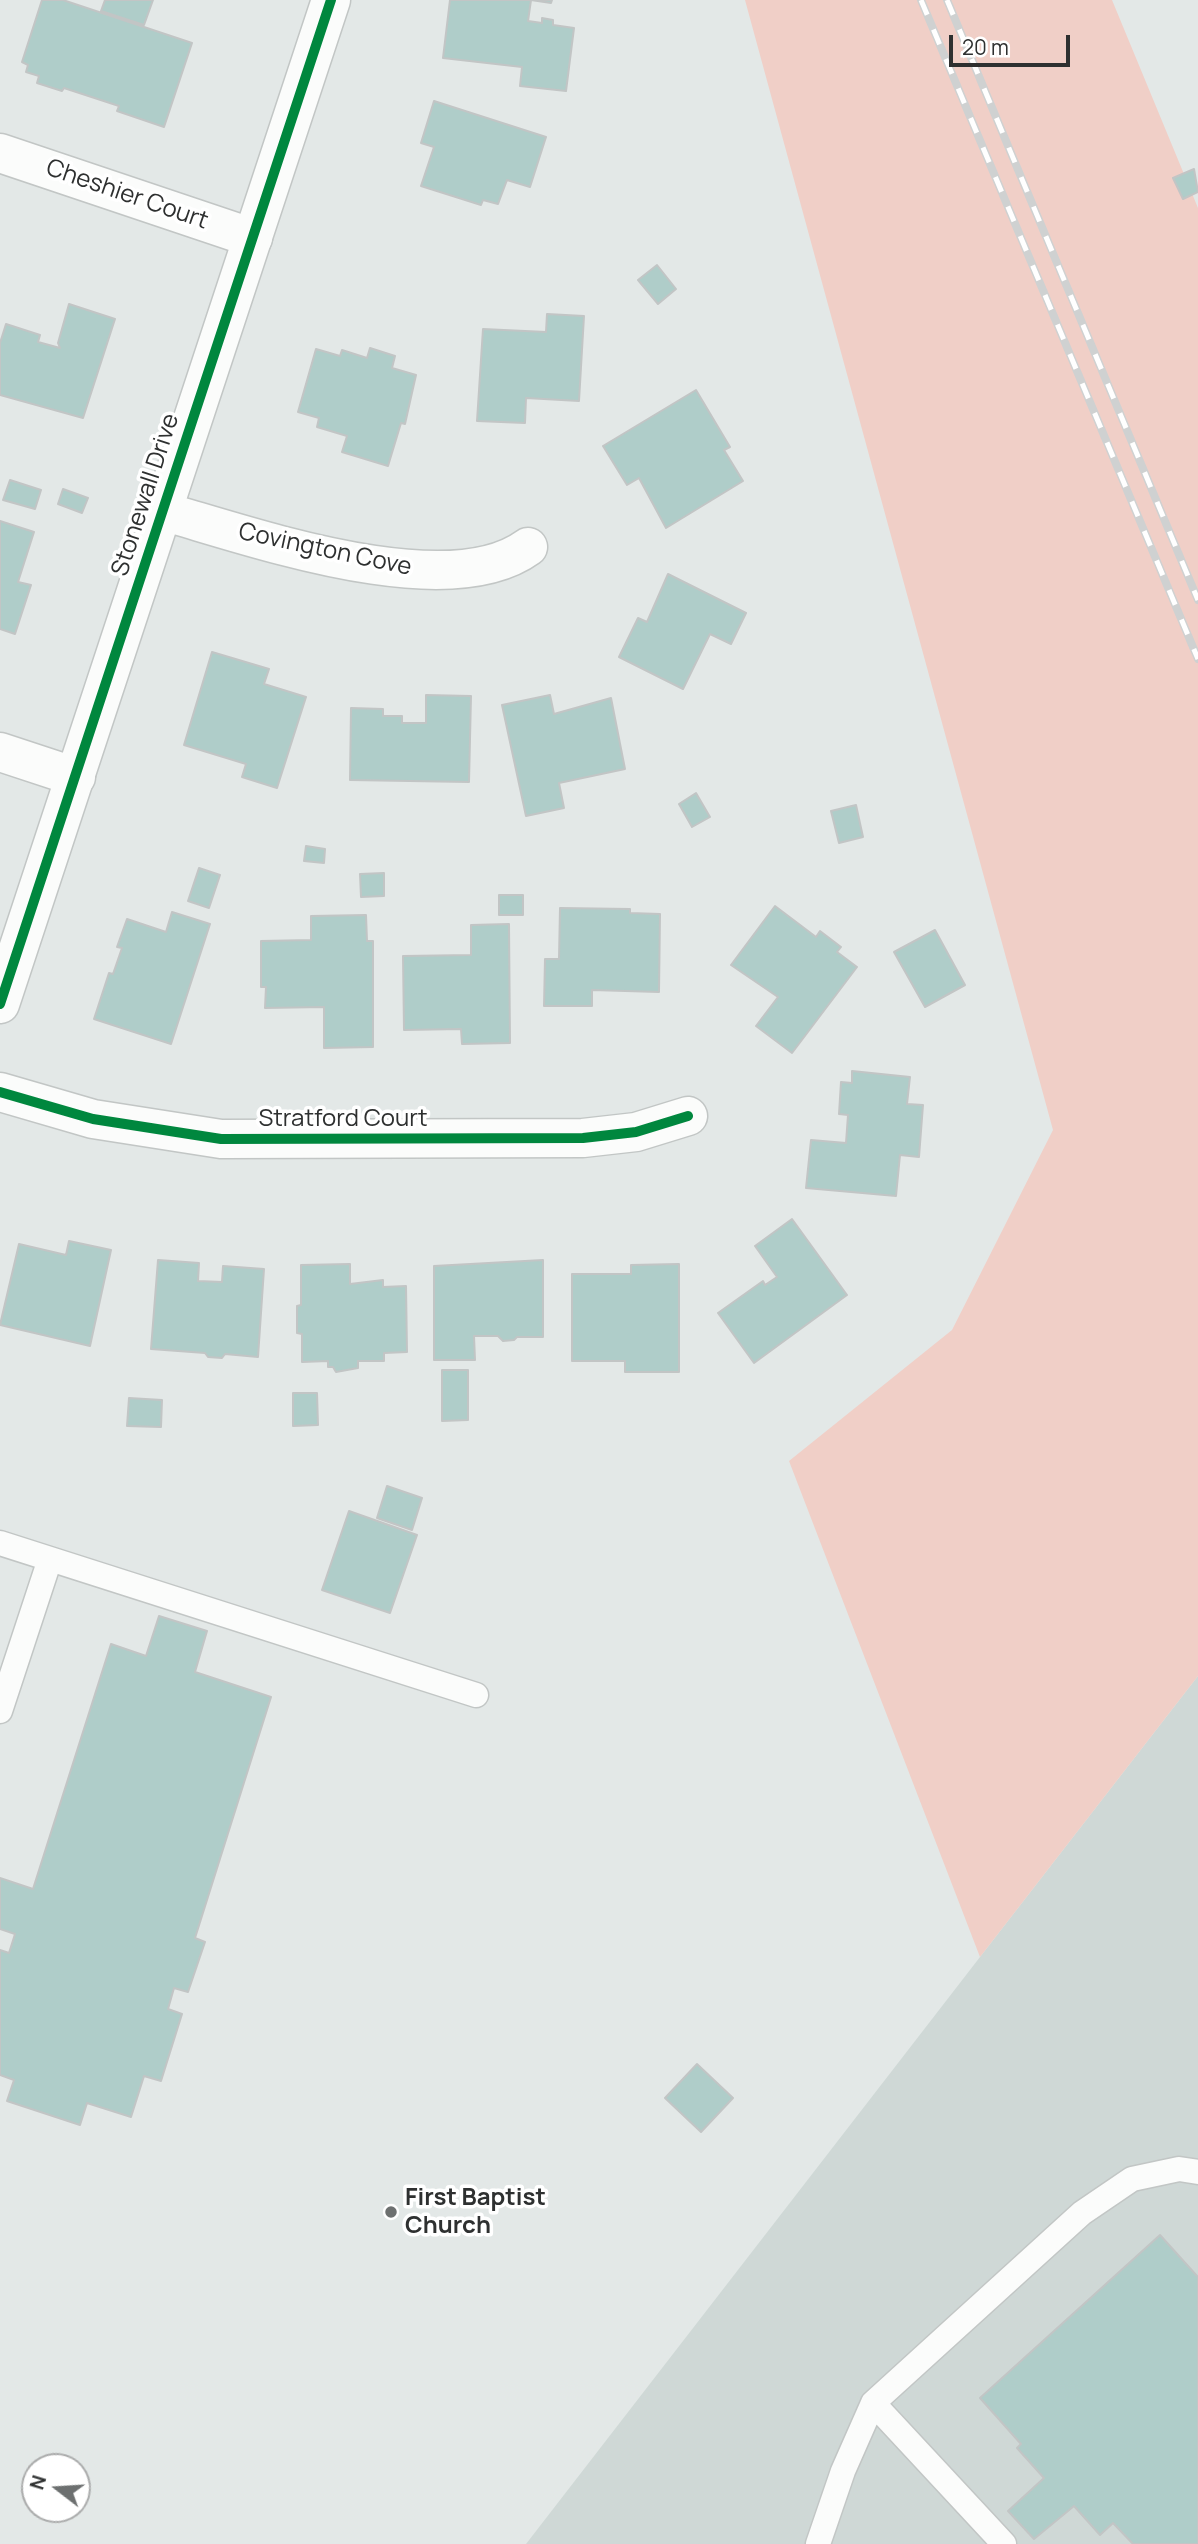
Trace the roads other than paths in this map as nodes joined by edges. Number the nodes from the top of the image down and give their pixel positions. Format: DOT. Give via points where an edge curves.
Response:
graph roads {
  1 [pos="331,0"];
  2 [pos="0,153"];
  3 [pos="253,238"];
  4 [pos="162,511"];
  5 [pos="527,547"];
  6 [pos="0,752"];
  7 [pos="76,777"];
  8 [pos="0,1004"];
  9 [pos="0,1092"];
  10 [pos="688,1116"];
  11 [pos="0,1543"];
  12 [pos="50,1559"];
  13 [pos="476,1695"];
  14 [pos="0,1711"];
  15 [pos="1198,2172"];
  16 [pos="873,2403"];
  17 [pos="818,2544"];
  18 [pos="1004,2544"];
  1 -- 3 [label="street, Stonewall Drive"];
  2 -- 3 [label="street, Cheshier Court"];
  3 -- 4 [label="street, Stonewall Drive"];
  4 -- 5 [label="street, Covington Cove" via="298,549 432,571 499,562"];
  4 -- 7 [label="street, Stonewall Drive"];
  6 -- 7 [label="street"];
  7 -- 8 [label="street, Stonewall Drive"];
  9 -- 10 [label="street, Stratford Court" via="93,1119 221,1139 583,1138 636,1132"];
  11 -- 12 [label="lane"];
  12 -- 13 [label="lane"];
  12 -- 14 [label="lane"];
  15 -- 16 [label="lane" via="1179,2169 1132,2179 1082,2213"];
  16 -- 17 [label="lane"];
  16 -- 18 [label="lane"];
}
